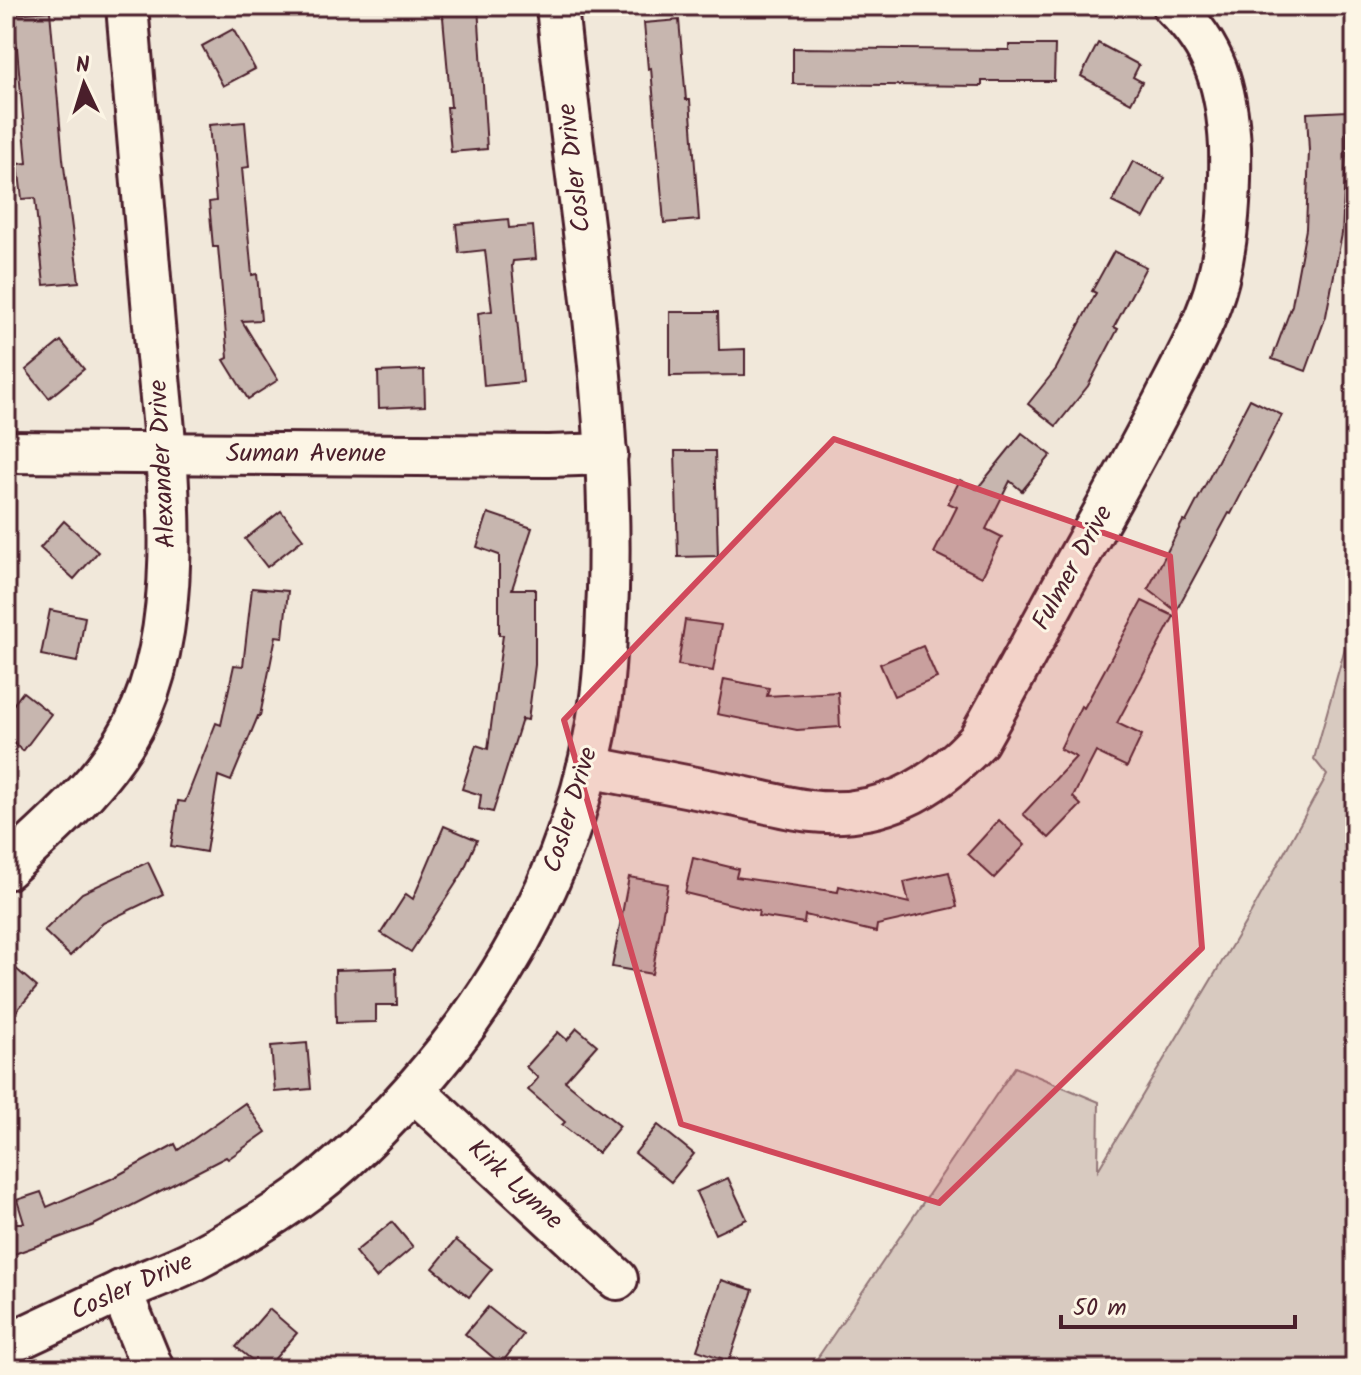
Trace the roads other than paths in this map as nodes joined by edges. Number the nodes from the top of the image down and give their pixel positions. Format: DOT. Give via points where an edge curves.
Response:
graph roads {
  1 [pos="127,6"];
  2 [pos="557,6"];
  3 [pos="1173,6"];
  4 [pos="6,452"];
  5 [pos="165,453"];
  6 [pos="607,454"];
  7 [pos="588,767"];
  8 [pos="6,869"];
  9 [pos="414,1091"];
  10 [pos="617,1279"];
  11 [pos="121,1291"];
  12 [pos="6,1345"];
  13 [pos="153,1369"];
  1 -- 5 [label="street, Alexander Drive"];
  2 -- 6 [label="street, Cosler Drive"];
  3 -- 7 [label="street, Fulmer Drive" via="1211,55 1228,116 1231,187 1217,281 1189,354 978,741 930,785 888,804 856,811 811,811"];
  4 -- 5 [label="street, Suman Avenue"];
  5 -- 6 [label="street, Suman Avenue"];
  5 -- 8 [label="street, Alexander Drive" via="164,634 152,681 112,762 84,797"];
  6 -- 7 [label="street, Cosler Drive" via="606,643"];
  7 -- 9 [label="street, Cosler Drive" via="563,847 513,956 477,1012"];
  9 -- 10 [label="street, Kirk Lynne"];
  9 -- 11 [label="street, Cosler Drive" via="360,1147 254,1227 189,1263"];
  11 -- 12 [label="street, Cosler Drive"];
  11 -- 13 [label="street"];
}
